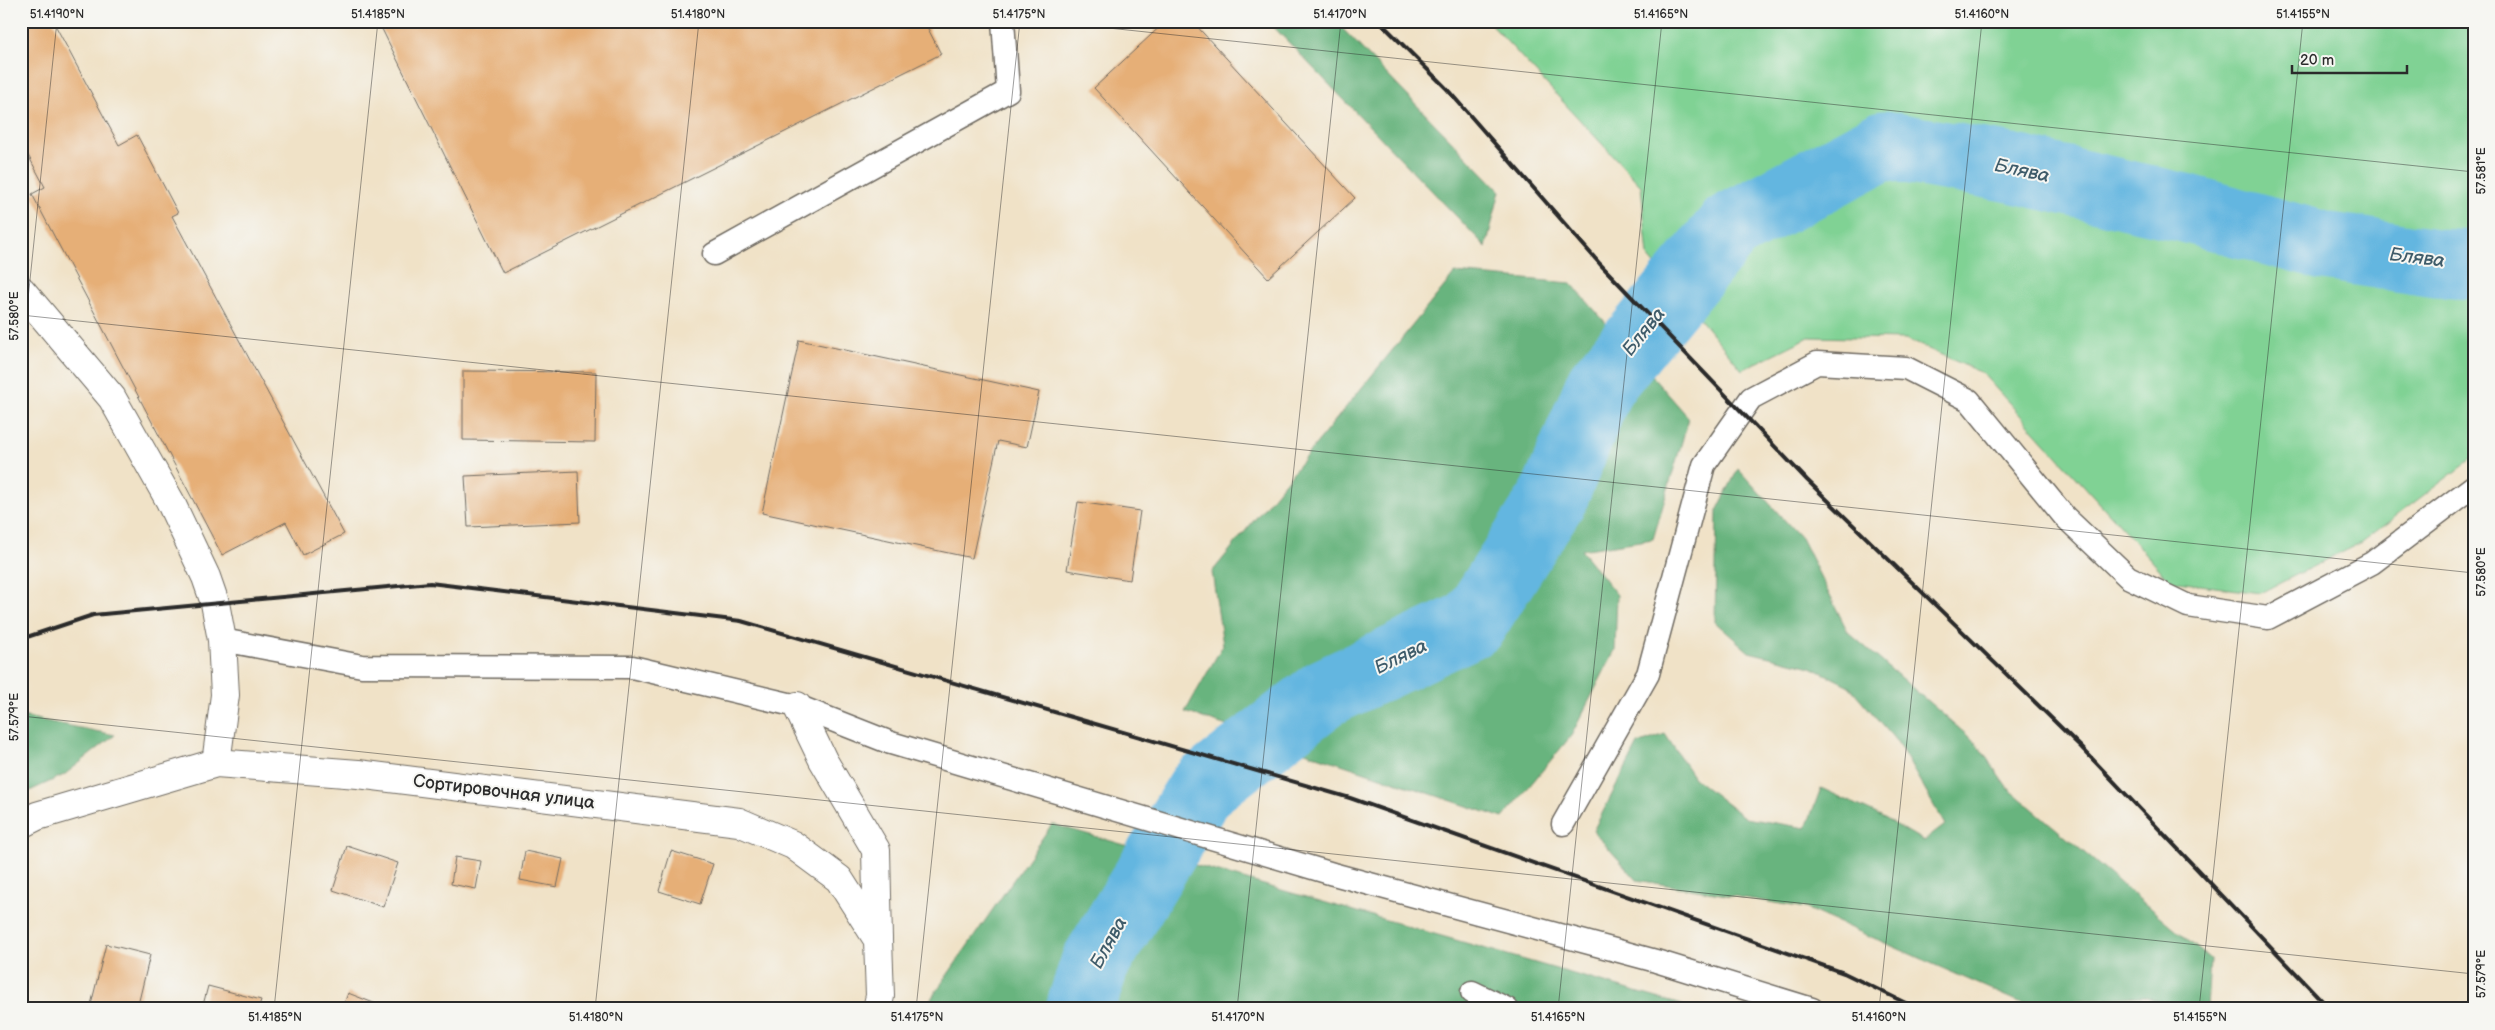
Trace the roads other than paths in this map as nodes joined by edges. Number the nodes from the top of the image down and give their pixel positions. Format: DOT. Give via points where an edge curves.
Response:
graph roads {
  1 [pos="1003,21"];
  2 [pos="714,254"];
  3 [pos="21,290"];
  4 [pos="2474,486"];
  5 [pos="222,640"];
  6 [pos="797,706"];
  7 [pos="216,763"];
  8 [pos="21,824"];
  9 [pos="1563,824"];
  10 [pos="878,940"];
  11 [pos="1472,992"];
  12 [pos="877,1009"];
  13 [pos="1507,1009"];
  14 [pos="1812,1009"];
  1 -- 2 [label="lane" via="1008,91"];
  3 -- 5 [label="street" via="112,398 170,501 206,577"];
  4 -- 9 [label="lane" via="2372,564 2268,618 2188,606 2128,577 2064,516 1969,400 1906,368 1817,363 1751,398 1704,465 1648,674"];
  5 -- 6 [label="lane" via="362,666 632,667"];
  5 -- 7 [label="street" via="225,694"];
  6 -- 10 [label="street" via="823,760 876,850"];
  6 -- 14 [label="lane" via="892,743 1333,874 1656,961"];
  7 -- 8 [label="street, Сортировочная улица" via="38,816"];
  7 -- 10 [label="street, Сортировочная улица" via="358,774 739,822 794,845 839,879"];
  10 -- 12 [label="street" via="880,996"];
  11 -- 13 [label="lane"];
}
